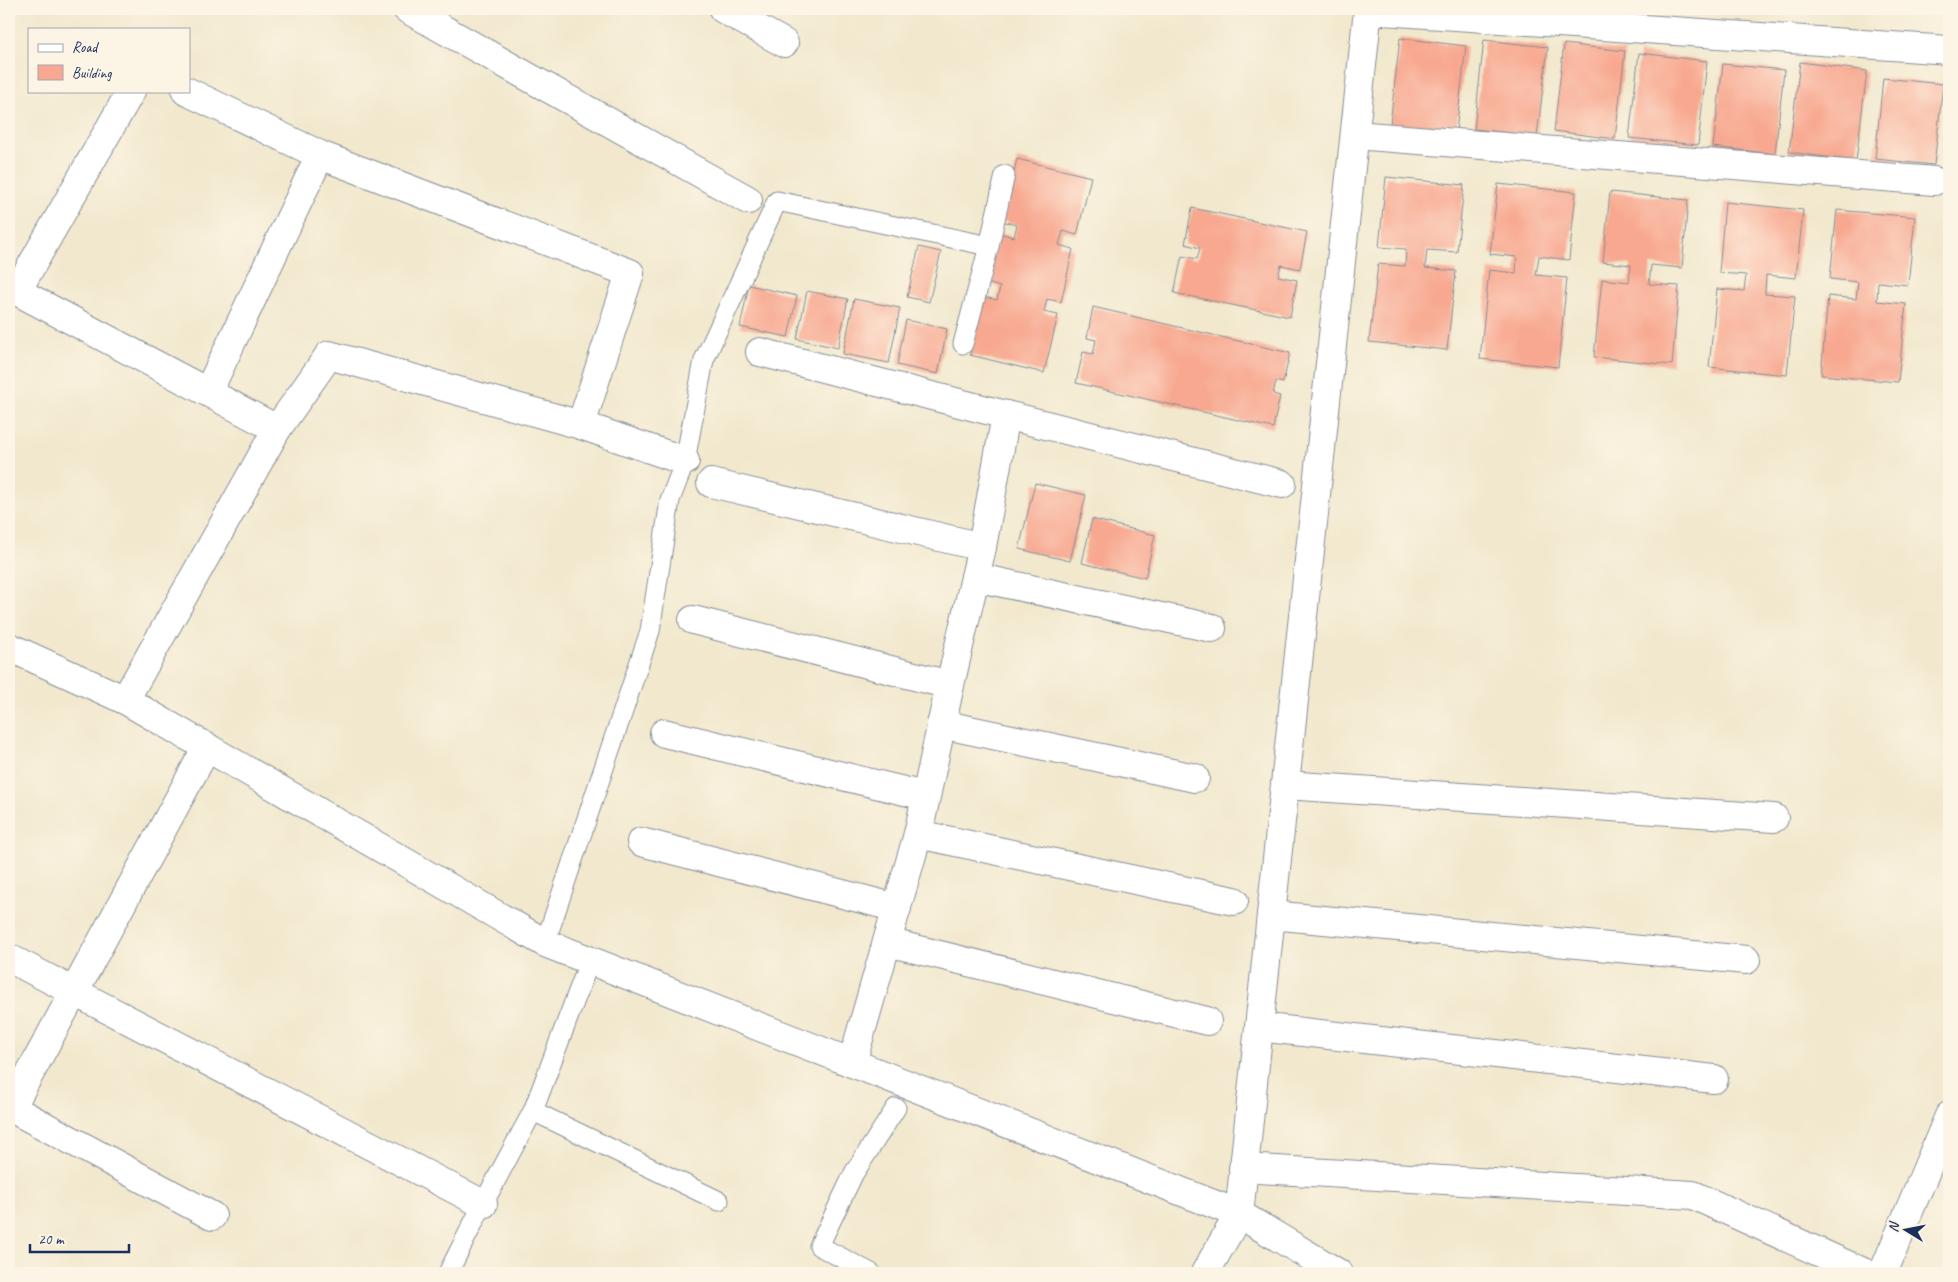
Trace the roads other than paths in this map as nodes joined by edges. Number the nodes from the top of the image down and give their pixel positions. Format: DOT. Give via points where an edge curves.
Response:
graph roads {
  1 [pos="407,9"];
  2 [pos="723,9"];
  3 [pos="1368,9"];
  4 [pos="784,43"];
  5 [pos="1949,50"];
  6 [pos="130,92"];
  7 [pos="188,92"];
  8 [pos="1355,134"];
  9 [pos="320,154"];
  10 [pos="1005,175"];
  11 [pos="1934,181"];
  12 [pos="748,200"];
  13 [pos="989,246"];
  14 [pos="13,289"];
  15 [pos="963,344"];
  16 [pos="760,352"];
  17 [pos="208,392"];
  18 [pos="1006,415"];
  19 [pos="581,425"];
  20 [pos="277,430"];
  21 [pos="685,460"];
  22 [pos="711,483"];
  23 [pos="1282,484"];
  24 [pos="982,547"];
  25 [pos="975,577"];
  26 [pos="693,620"];
  27 [pos="1212,628"];
  28 [pos="9,647"];
  29 [pos="950,685"];
  30 [pos="125,700"];
  31 [pos="941,724"];
  32 [pos="664,733"];
  33 [pos="207,747"];
  34 [pos="1196,778"];
  35 [pos="1285,785"];
  36 [pos="925,796"];
  37 [pos="1774,818"];
  38 [pos="918,834"];
  39 [pos="641,842"];
  40 [pos="1234,901"];
  41 [pos="897,908"];
  42 [pos="1271,915"];
  43 [pos="545,942"];
  44 [pos="886,942"];
  45 [pos="9,958"];
  46 [pos="590,960"];
  47 [pos="1746,960"];
  48 [pos="75,992"];
  49 [pos="1207,1021"];
  50 [pos="1259,1027"];
  51 [pos="852,1063"];
  52 [pos="1714,1079"];
  53 [pos="10,1108"];
  54 [pos="896,1108"];
  55 [pos="533,1111"];
  56 [pos="1949,1116"];
  57 [pos="1243,1168"];
  58 [pos="719,1201"];
  59 [pos="483,1204"];
  60 [pos="1238,1214"];
  61 [pos="212,1216"];
  62 [pos="448,1273"];
  63 [pos="871,1273"];
  64 [pos="1205,1273"];
  65 [pos="1338,1273"];
  66 [pos="1864,1273"];
  67 [pos="1882,1273"];
  1 -- 12 [label="street"];
  2 -- 4 [label="street"];
  3 -- 5 [label="street"];
  3 -- 8 [label="street"];
  6 -- 14 [label="street"];
  7 -- 9 [label="street"];
  8 -- 11 [label="street"];
  8 -- 35 [label="street"];
  9 -- 17 [label="street"];
  9 -- 19 [label="street" via="630,273"];
  10 -- 13 [label="lane"];
  13 -- 15 [label="lane"];
  13 -- 21 [label="lane" via="777,202 704,360"];
  14 -- 17 [label="street"];
  16 -- 18 [label="street"];
  17 -- 20 [label="street"];
  18 -- 23 [label="street"];
  18 -- 24 [label="street"];
  19 -- 20 [label="street" via="329,355"];
  19 -- 21 [label="street"];
  20 -- 30 [label="street"];
  21 -- 43 [label="lane" via="670,500 650,631"];
  22 -- 24 [label="street"];
  24 -- 25 [label="street"];
  25 -- 27 [label="street"];
  25 -- 29 [label="street"];
  26 -- 29 [label="street"];
  28 -- 30 [label="street"];
  29 -- 31 [label="street"];
  30 -- 33 [label="street"];
  31 -- 34 [label="street"];
  31 -- 36 [label="street"];
  32 -- 36 [label="street"];
  33 -- 43 [label="street"];
  33 -- 48 [label="street"];
  35 -- 37 [label="street"];
  35 -- 42 [label="street"];
  36 -- 38 [label="street"];
  38 -- 40 [label="street"];
  38 -- 41 [label="street"];
  39 -- 41 [label="street"];
  41 -- 44 [label="street"];
  42 -- 47 [label="street"];
  42 -- 50 [label="street"];
  43 -- 46 [label="street"];
  44 -- 49 [label="street"];
  44 -- 51 [label="street"];
  45 -- 48 [label="street"];
  46 -- 51 [label="street"];
  46 -- 55 [label="lane"];
  48 -- 53 [label="street"];
  48 -- 59 [label="street"];
  50 -- 52 [label="street"];
  50 -- 57 [label="street"];
  51 -- 60 [label="street"];
  53 -- 61 [label="street"];
  54 -- 63 [label="lane" via="854,1173 820,1246"];
  55 -- 58 [label="lane"];
  55 -- 59 [label="lane"];
  56 -- 67 [label="street"];
  57 -- 60 [label="street"];
  57 -- 66 [label="street" via="1693,1195"];
  59 -- 62 [label="lane"];
  60 -- 64 [label="street"];
  60 -- 65 [label="street"];
}
